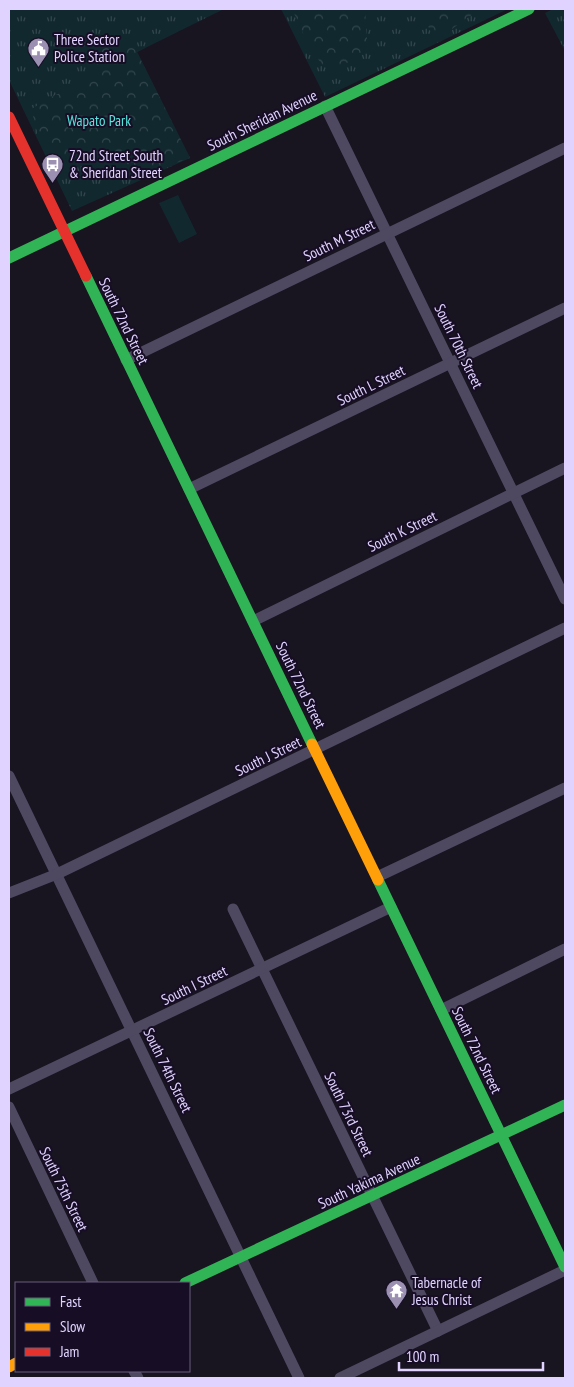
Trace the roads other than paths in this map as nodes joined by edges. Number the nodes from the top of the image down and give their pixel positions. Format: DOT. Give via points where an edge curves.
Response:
graph roads {
  1 [pos="528,9"];
  2 [pos="325,106"];
  3 [pos="9,117"];
  4 [pos="565,148"];
  5 [pos="64,231"];
  6 [pos="387,234"];
  7 [pos="9,258"];
  8 [pos="565,308"];
  9 [pos="126,360"];
  10 [pos="450,363"];
  11 [pos="565,468"];
  12 [pos="189,489"];
  13 [pos="514,494"];
  14 [pos="565,599"];
  15 [pos="252,621"];
  16 [pos="565,628"];
  17 [pos="315,750"];
  18 [pos="9,776"];
  19 [pos="565,788"];
  20 [pos="57,874"];
  21 [pos="376,877"];
  22 [pos="9,893"];
  23 [pos="391,907"];
  24 [pos="234,909"];
  25 [pos="565,948"];
  26 [pos="262,968"];
  27 [pos="441,1010"];
  28 [pos="133,1031"];
  29 [pos="9,1089"];
  30 [pos="565,1105"];
  31 [pos="9,1107"];
  32 [pos="502,1136"];
  33 [pos="373,1197"];
  34 [pos="241,1256"];
  35 [pos="565,1269"];
  36 [pos="93,1282"];
  37 [pos="187,1282"];
  38 [pos="438,1331"];
  39 [pos="299,1378"];
  40 [pos="340,1378"];
  1 -- 2 [label="main road, South Sheridan Avenue"];
  2 -- 5 [label="main road, South Sheridan Avenue"];
  2 -- 6 [label="street, South 70th Street"];
  3 -- 5 [label="main road, South 72nd Street"];
  4 -- 6 [label="street, South M Street"];
  5 -- 7 [label="main road, South Sheridan Avenue"];
  5 -- 9 [label="main road, South 72nd Street"];
  6 -- 9 [label="street, South M Street"];
  6 -- 10 [label="street, South 70th Street"];
  8 -- 10 [label="street, South L Street"];
  9 -- 12 [label="main road, South 72nd Street"];
  10 -- 12 [label="street, South L Street"];
  10 -- 13 [label="street, South 70th Street"];
  11 -- 13 [label="street, South K Street"];
  12 -- 15 [label="main road, South 72nd Street"];
  13 -- 14 [label="street, South 70th Street"];
  13 -- 15 [label="street, South K Street"];
  15 -- 17 [label="main road, South 72nd Street"];
  16 -- 17 [label="street, South J Street"];
  17 -- 20 [label="street, South J Street"];
  17 -- 21 [label="main road, South 72nd Street"];
  18 -- 20 [label="street, South 74th Street"];
  19 -- 21 [label="street"];
  20 -- 22 [label="street, South J Street"];
  20 -- 28 [label="street, South 74th Street"];
  21 -- 23 [label="main road, South 72nd Street"];
  23 -- 26 [label="street, South I Street"];
  23 -- 27 [label="main road, South 72nd Street"];
  24 -- 26 [label="street, South 73rd Street"];
  25 -- 27 [label="street"];
  26 -- 28 [label="street, South I Street"];
  26 -- 33 [label="street, South 73rd Street"];
  27 -- 32 [label="main road, South 72nd Street"];
  28 -- 29 [label="street, South I Street"];
  28 -- 34 [label="street, South 74th Street"];
  30 -- 32 [label="main road, South Yakima Avenue"];
  31 -- 36 [label="street, South 75th Street"];
  32 -- 33 [label="main road, South Yakima Avenue"];
  32 -- 35 [label="main road, South 72nd Street"];
  33 -- 34 [label="main road, South Yakima Avenue"];
  33 -- 38 [label="street, South 73rd Street"];
  34 -- 37 [label="main road, South Yakima Avenue"];
  34 -- 39 [label="street, South 74th Street"];
  35 -- 38 [label="street"];
  38 -- 40 [label="street"];
}
